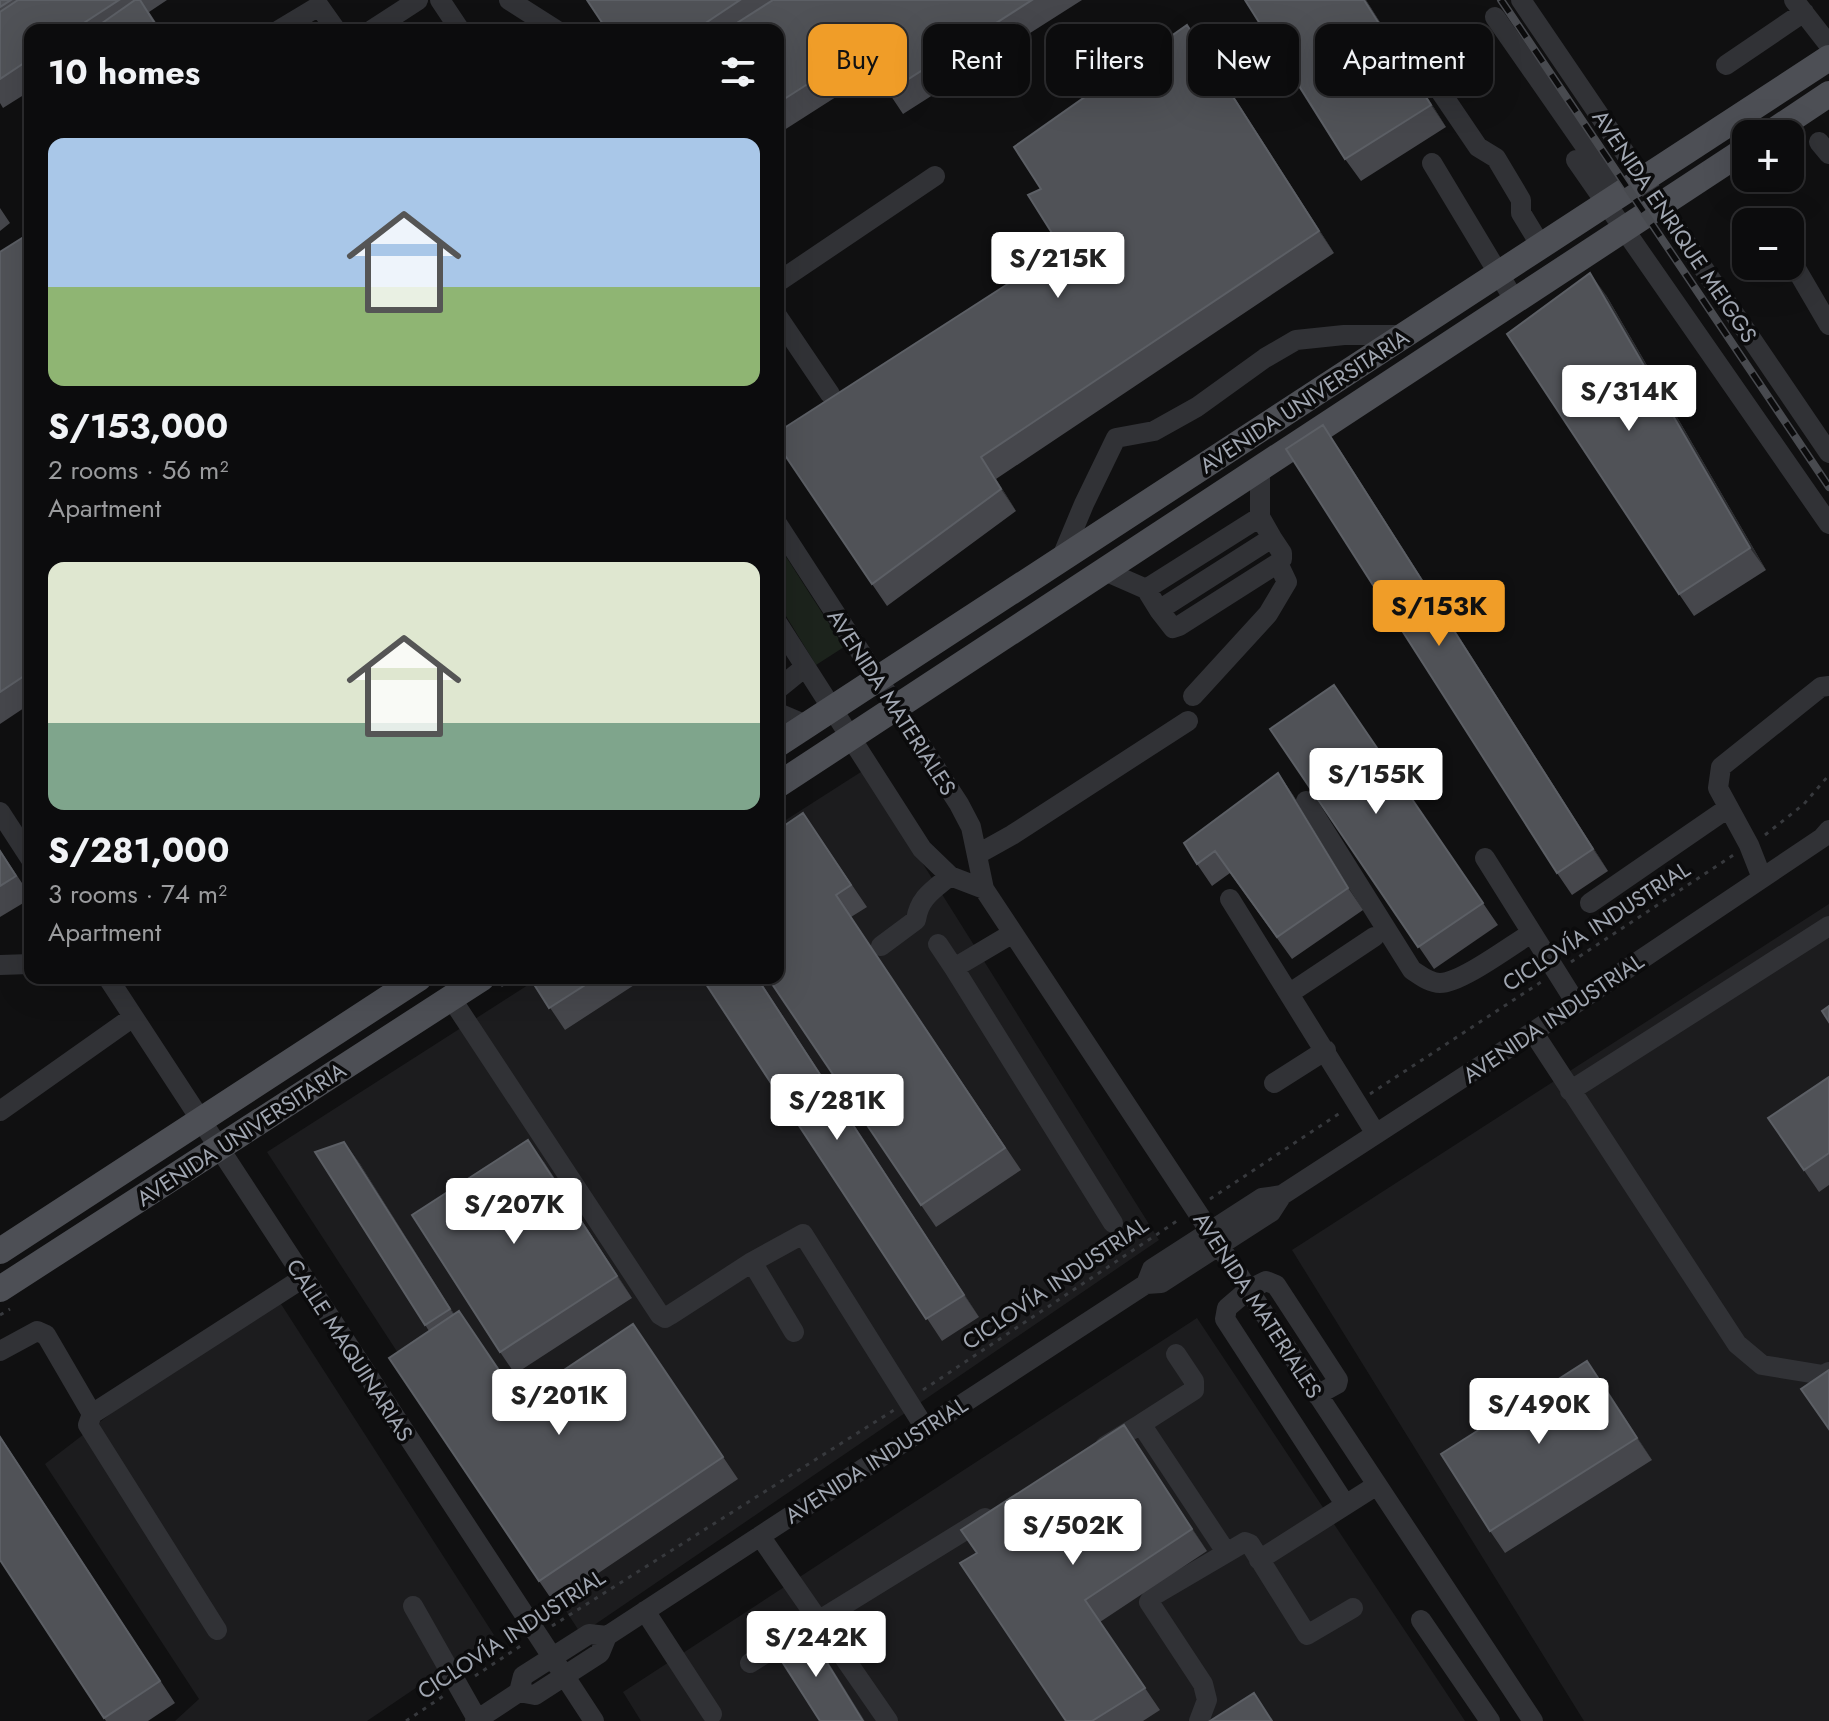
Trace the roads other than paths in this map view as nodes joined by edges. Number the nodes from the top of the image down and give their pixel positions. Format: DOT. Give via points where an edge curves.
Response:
graph roads {
  1 [pos="418,0"];
  2 [pos="440,0"];
  3 [pos="509,0"];
  4 [pos="1521,0"];
  5 [pos="1799,6"];
  6 [pos="1495,17"];
  7 [pos="289,24"];
  8 [pos="332,24"];
  9 [pos="381,24"];
  10 [pos="456,24"];
  11 [pos="547,24"];
  12 [pos="1829,45"];
  13 [pos="1829,58"];
  14 [pos="1726,65"];
  15 [pos="1829,94"];
  16 [pos="1443,96"];
  17 [pos="1790,120"];
  18 [pos="1732,158"];
  19 [pos="1576,160"];
  20 [pos="1432,163"];
  21 [pos="935,176"];
  22 [pos="1643,179"];
  23 [pos="1613,199"];
  24 [pos="1661,206"];
  25 [pos="1625,229"];
  26 [pos="1541,246"];
  27 [pos="1498,274"];
  28 [pos="784,278"];
  29 [pos="1803,280"];
  30 [pos="1515,301"];
  31 [pos="1829,325"];
  32 [pos="784,326"];
  33 [pos="1405,335"];
  34 [pos="830,394"];
  35 [pos="1829,453"];
  36 [pos="1260,469"];
  37 [pos="1260,517"];
  38 [pos="1829,524"];
  39 [pos="784,534"];
  40 [pos="1272,538"];
  41 [pos="1087,542"];
  42 [pos="1061,559"];
  43 [pos="1278,563"];
  44 [pos="1105,571"];
  45 [pos="1146,589"];
  46 [pos="1159,610"];
  47 [pos="784,634"];
  48 [pos="805,667"];
  49 [pos="877,679"];
  50 [pos="784,684"];
  51 [pos="1829,686"];
  52 [pos="1193,696"];
  53 [pos="832,708"];
  54 [pos="895,708"];
  55 [pos="784,716"];
  56 [pos="1188,721"];
  57 [pos="806,725"];
  58 [pos="851,738"];
  59 [pos="784,740"];
  60 [pos="784,781"];
  61 [pos="1306,801"];
  62 [pos="1728,808"];
  63 [pos="0,812"];
  64 [pos="1827,836"];
  65 [pos="24,849"];
  66 [pos="978,854"];
  67 [pos="1485,858"];
  68 [pos="950,876"];
  69 [pos="1762,878"];
  70 [pos="984,889"];
  71 [pos="1230,899"];
  72 [pos="1590,903"];
  73 [pos="1829,926"];
  74 [pos="1013,933"];
  75 [pos="1530,934"];
  76 [pos="1374,937"];
  77 [pos="938,944"];
  78 [pos="881,946"];
  79 [pos="24,964"];
  80 [pos="0,965"];
  81 [pos="954,968"];
  82 [pos="112,984"];
  83 [pos="404,984"];
  84 [pos="414,984"];
  85 [pos="473,984"];
  86 [pos="1290,993"];
  87 [pos="446,1001"];
  88 [pos="1576,1003"];
  89 [pos="133,1017"];
  90 [pos="1533,1032"];
  91 [pos="1326,1050"];
  92 [pos="1274,1083"];
  93 [pos="1570,1091"];
  94 [pos="0,1111"];
  95 [pos="201,1120"];
  96 [pos="1376,1134"];
  97 [pos="219,1148"];
  98 [pos="1113,1223"];
  99 [pos="1214,1239"];
  100 [pos="0,1251"];
  101 [pos="752,1262"];
  102 [pos="303,1278"];
  103 [pos="0,1289"];
  104 [pos="1248,1290"];
  105 [pos="1296,1315"];
  106 [pos="1274,1330"];
  107 [pos="794,1332"];
  108 [pos="0,1351"];
  109 [pos="1176,1354"];
  110 [pos="1829,1372"];
  111 [pos="1317,1395"];
  112 [pos="92,1414"];
  113 [pos="1141,1424"];
  114 [pos="925,1428"];
  115 [pos="1089,1456"];
  116 [pos="1377,1485"];
  117 [pos="1009,1504"];
  118 [pos="1345,1504"];
  119 [pos="760,1536"];
  120 [pos="1226,1552"];
  121 [pos="1259,1560"];
  122 [pos="413,1606"];
  123 [pos="1353,1608"];
  124 [pos="645,1611"];
  125 [pos="1421,1620"];
  126 [pos="819,1622"];
  127 [pos="217,1630"];
  128 [pos="607,1636"];
  129 [pos="553,1657"];
  130 [pos="750,1663"];
  131 [pos="565,1676"];
  132 [pos="519,1692"];
  133 [pos="1520,1701"];
  134 [pos="712,1714"];
  135 [pos="476,1720"];
  136 [pos="594,1721"];
  137 [pos="888,1721"];
  138 [pos="1199,1721"];
  139 [pos="1490,1721"];
  140 [pos="1533,1721"];
  1 -- 9 [label="street"];
  2 -- 10 [label="street"];
  3 -- 11 [label="street"];
  4 -- 22 [label="street, AVENIDA ENRIQUE MEIGGS"];
  5 -- 12 [label="street"];
  5 -- 14 [label="street"];
  6 -- 23 [label="street"];
  7 -- 8 [label="street" via="319,6"];
  13 -- 22 [label="main road, AVENIDA UNIVERSITARIA"];
  15 -- 17 [label="main road"];
  16 -- 26 [label="street" via="1478,147 1496,158"];
  18 -- 24 [label="main road, AVENIDA UNIVERSITARIA"];
  19 -- 23 [label="street"];
  20 -- 27 [label="street"];
  21 -- 28 [label="street"];
  22 -- 23 [label="main road, AVENIDA UNIVERSITARIA"];
  22 -- 24 [label="street, AVENIDA ENRIQUE MEIGGS"];
  23 -- 25 [label="street"];
  23 -- 26 [label="main road, AVENIDA UNIVERSITARIA"];
  24 -- 25 [label="main road, AVENIDA UNIVERSITARIA"];
  24 -- 35 [label="street, AVENIDA ENRIQUE MEIGGS"];
  25 -- 30 [label="main road, AVENIDA UNIVERSITARIA"];
  25 -- 38 [label="street"];
  26 -- 27 [label="main road, AVENIDA UNIVERSITARIA"];
  27 -- 30 [label="street"];
  27 -- 33 [label="main road, AVENIDA UNIVERSITARIA"];
  29 -- 31 [label="street"];
  30 -- 36 [label="main road, AVENIDA UNIVERSITARIA"];
  32 -- 34 [label="street"];
  33 -- 41 [label="main road, AVENIDA UNIVERSITARIA"];
  33 -- 42 [label="street" via="1296,340 1154,431 1116,438"];
  36 -- 37 [label="street"];
  36 -- 44 [label="main road, AVENIDA UNIVERSITARIA"];
  37 -- 40 [label="street"];
  37 -- 45 [label="street"];
  39 -- 49 [label="street, AVENIDA MATERIALES"];
  40 -- 43 [label="street" via="1282,553"];
  40 -- 46 [label="street"];
  41 -- 42 [label="main road, AVENIDA UNIVERSITARIA"];
  41 -- 44 [label="main road"];
  42 -- 49 [label="main road, AVENIDA UNIVERSITARIA"];
  43 -- 46 [label="street" via="1179,626 1168,624"];
  43 -- 52 [label="street" via="1287,582 1268,614"];
  44 -- 45 [label="street"];
  44 -- 54 [label="main road, AVENIDA UNIVERSITARIA"];
  45 -- 46 [label="street"];
  47 -- 48 [label="street"];
  48 -- 50 [label="street"];
  48 -- 53 [label="street"];
  49 -- 53 [label="main road, AVENIDA UNIVERSITARIA"];
  49 -- 54 [label="street, AVENIDA MATERIALES"];
  51 -- 62 [label="street" via="1721,767 1718,788"];
  53 -- 57 [label="main road, AVENIDA UNIVERSITARIA"];
  53 -- 58 [label="street"];
  54 -- 58 [label="main road, AVENIDA UNIVERSITARIA"];
  54 -- 66 [label="street, AVENIDA MATERIALES" via="959,804"];
  55 -- 57 [label="street"];
  56 -- 66 [label="street"];
  57 -- 59 [label="main road, AVENIDA UNIVERSITARIA"];
  58 -- 60 [label="main road, AVENIDA UNIVERSITARIA"];
  58 -- 68 [label="street" via="922,849"];
  61 -- 75 [label="street" via="1412,970 1427,980 1457,979"];
  62 -- 69 [label="street"];
  62 -- 72 [label="street"];
  63 -- 65 [label="street"];
  64 -- 69 [label="street, AVENIDA INDUSTRIAL"];
  66 -- 70 [label="street, AVENIDA MATERIALES"];
  67 -- 75 [label="street"];
  68 -- 70 [label="street"];
  68 -- 78 [label="street" via="925,896 916,920"];
  69 -- 88 [label="street, AVENIDA INDUSTRIAL"];
  70 -- 74 [label="street, AVENIDA MATERIALES"];
  71 -- 86 [label="street"];
  73 -- 93 [label="street"];
  74 -- 81 [label="street"];
  74 -- 99 [label="street, AVENIDA MATERIALES"];
  75 -- 88 [label="street"];
  76 -- 86 [label="street"];
  77 -- 81 [label="street"];
  79 -- 80 [label="street"];
  81 -- 98 [label="street"];
  82 -- 89 [label="street, CALLE MAQUINARIAS"];
  83 -- 95 [label="main road, AVENIDA UNIVERSITARIA"];
  84 -- 87 [label="main road"];
  85 -- 87 [label="main road, AVENIDA UNIVERSITARIA"];
  86 -- 91 [label="street"];
  87 -- 97 [label="main road, AVENIDA UNIVERSITARIA"];
  87 -- 101 [label="street" via="660,1315 665,1318"];
  88 -- 90 [label="street, AVENIDA INDUSTRIAL"];
  89 -- 94 [label="street"];
  89 -- 95 [label="street, CALLE MAQUINARIAS"];
  90 -- 93 [label="street"];
  90 -- 96 [label="street, AVENIDA INDUSTRIAL"];
  91 -- 92 [label="street"];
  91 -- 96 [label="street"];
  93 -- 110 [label="street" via="1737,1344 1762,1365"];
  95 -- 97 [label="street, CALLE MAQUINARIAS"];
  95 -- 100 [label="main road, AVENIDA UNIVERSITARIA"];
  96 -- 99 [label="street, AVENIDA INDUSTRIAL" via="1282,1195 1271,1212"];
  97 -- 102 [label="street, CALLE MAQUINARIAS"];
  97 -- 103 [label="main road, AVENIDA UNIVERSITARIA"];
  99 -- 104 [label="street, AVENIDA MATERIALES"];
  99 -- 114 [label="street, AVENIDA INDUSTRIAL" via="1161,1283 1146,1284"];
  101 -- 107 [label="street"];
  101 -- 114 [label="street" via="799,1235 807,1236"];
  102 -- 112 [label="street"];
  102 -- 129 [label="street, CALLE MAQUINARIAS"];
  104 -- 105 [label="street" via="1271,1281"];
  104 -- 106 [label="street, AVENIDA MATERIALES"];
  104 -- 118 [label="street" via="1227,1308 1225,1319"];
  105 -- 106 [label="street"];
  105 -- 111 [label="street" via="1338,1380"];
  106 -- 111 [label="street, AVENIDA MATERIALES"];
  108 -- 112 [label="street" via="37,1331 46,1335"];
  109 -- 113 [label="street" via="1194,1381 1194,1390"];
  111 -- 116 [label="street, AVENIDA MATERIALES"];
  112 -- 127 [label="street" via="88,1425"];
  113 -- 115 [label="street"];
  113 -- 120 [label="street"];
  114 -- 119 [label="street, AVENIDA INDUSTRIAL"];
  116 -- 118 [label="street"];
  116 -- 133 [label="street, AVENIDA MATERIALES"];
  117 -- 126 [label="street"];
  118 -- 121 [label="street"];
  119 -- 124 [label="street, AVENIDA INDUSTRIAL"];
  119 -- 126 [label="street"];
  120 -- 121 [label="street" via="1245,1542"];
  120 -- 138 [label="street" via="1149,1599 1203,1684 1207,1700"];
  121 -- 123 [label="street" via="1307,1635"];
  122 -- 135 [label="street"];
  124 -- 128 [label="street, AVENIDA INDUSTRIAL"];
  124 -- 134 [label="street"];
  125 -- 139 [label="street"];
  126 -- 130 [label="street"];
  126 -- 137 [label="street"];
  128 -- 129 [label="street, AVENIDA INDUSTRIAL" via="589,1634"];
  128 -- 131 [label="street, AVENIDA INDUSTRIAL" via="600,1653"];
  129 -- 131 [label="street, CALLE MAQUINARIAS"];
  129 -- 132 [label="street, AVENIDA INDUSTRIAL" via="523,1676"];
  131 -- 132 [label="street, AVENIDA INDUSTRIAL" via="535,1695"];
  131 -- 136 [label="street, CALLE MAQUINARIAS"];
  132 -- 135 [label="street, AVENIDA INDUSTRIAL"];
  133 -- 139 [label="street"];
  133 -- 140 [label="street, AVENIDA MATERIALES"];
}
